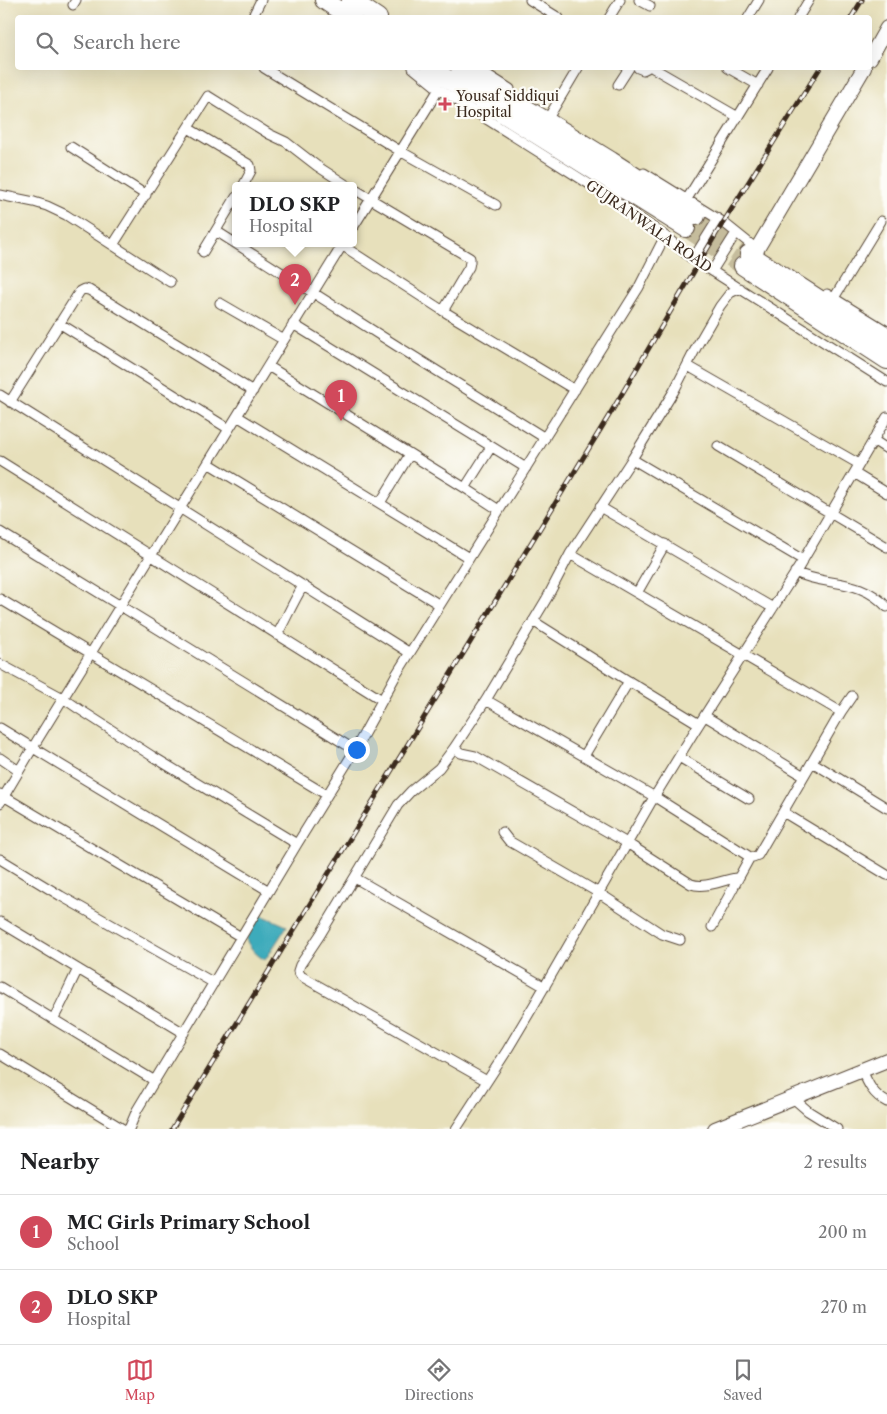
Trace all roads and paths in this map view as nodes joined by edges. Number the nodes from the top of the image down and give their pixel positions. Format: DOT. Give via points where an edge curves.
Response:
graph roads {
  1 [pos="261,0"];
  2 [pos="324,0"];
  3 [pos="351,0"];
  4 [pos="530,0"];
  5 [pos="620,0"];
  6 [pos="639,0"];
  7 [pos="759,0"];
  8 [pos="809,0"];
  9 [pos="650,6"];
  10 [pos="254,15"];
  11 [pos="346,15"];
  12 [pos="375,15"];
  13 [pos="554,15"];
  14 [pos="611,15"];
  15 [pos="750,15"];
  16 [pos="800,15"];
  17 [pos="887,28"];
  18 [pos="872,54"];
  19 [pos="267,70"];
  20 [pos="415,70"];
  21 [pos="433,70"];
  22 [pos="463,70"];
  23 [pos="480,70"];
  24 [pos="577,70"];
  25 [pos="628,70"];
  26 [pos="656,70"];
  27 [pos="732,70"];
  28 [pos="767,70"];
  29 [pos="863,70"];
  30 [pos="618,85"];
  31 [pos="758,85"];
  32 [pos="439,89"];
  33 [pos="550,114"];
  34 [pos="738,117"];
  35 [pos="188,128"];
  36 [pos="71,147"];
  37 [pos="400,151"];
  38 [pos="246,182"];
  39 [pos="342,182"];
  40 [pos="357,191"];
  41 [pos="0,195"];
  42 [pos="146,195"];
  43 [pos="371,199"];
  44 [pos="687,199"];
  45 [pos="232,204"];
  46 [pos="496,205"];
  47 [pos="718,219"];
  48 [pos="357,221"];
  49 [pos="881,221"];
  50 [pos="216,231"];
  51 [pos="736,232"];
  52 [pos="665,236"];
  53 [pos="232,241"];
  54 [pos="113,246"];
  55 [pos="241,247"];
  56 [pos="339,247"];
  57 [pos="346,247"];
  58 [pos="203,252"];
  59 [pos="750,256"];
  60 [pos="693,259"];
  61 [pos="712,271"];
  62 [pos="170,282"];
  63 [pos="740,288"];
  64 [pos="313,293"];
  65 [pos="834,298"];
  66 [pos="220,304"];
  67 [pos="443,311"];
  68 [pos="59,323"];
  69 [pos="293,324"];
  70 [pos="887,331"];
  71 [pos="284,340"];
  72 [pos="887,343"];
  73 [pos="887,360"];
  74 [pos="268,366"];
  75 [pos="688,366"];
  76 [pos="887,382"];
  77 [pos="253,390"];
  78 [pos="575,390"];
  79 [pos="3,399"];
  80 [pos="237,416"];
  81 [pos="887,417"];
  82 [pos="229,429"];
  83 [pos="545,438"];
  84 [pos="873,440"];
  85 [pos="718,446"];
  86 [pos="491,447"];
  87 [pos="887,449"];
  88 [pos="410,454"];
  89 [pos="632,459"];
  90 [pos="0,461"];
  91 [pos="208,463"];
  92 [pos="859,464"];
  93 [pos="526,468"];
  94 [pos="854,473"];
  95 [pos="465,488"];
  96 [pos="887,493"];
  97 [pos="380,503"];
  98 [pos="600,507"];
  99 [pos="180,509"];
  100 [pos="499,510"];
  101 [pos="830,513"];
  102 [pos="0,532"];
  103 [pos="665,544"];
  104 [pos="887,547"];
  105 [pos="570,554"];
  106 [pos="150,556"];
  107 [pos="469,558"];
  108 [pos="803,560"];
  109 [pos="795,572"];
  110 [pos="303,586"];
  111 [pos="637,593"];
  112 [pos="0,599"];
  113 [pos="440,605"];
  114 [pos="120,606"];
  115 [pos="887,607"];
  116 [pos="773,608"];
  117 [pos="533,620"];
  118 [pos="277,635"];
  119 [pos="410,653"];
  120 [pos="91,654"];
  121 [pos="744,655"];
  122 [pos="0,664"];
  123 [pos="628,681"];
  124 [pos="852,696"];
  125 [pos="63,698"];
  126 [pos="382,700"];
  127 [pos="486,700"];
  128 [pos="841,712"];
  129 [pos="705,716"];
  130 [pos="699,724"];
  131 [pos="0,728"];
  132 [pos="34,747"];
  133 [pos="454,748"];
  134 [pos="355,750"];
  135 [pos="584,756"];
  136 [pos="679,757"];
  137 [pos="0,758"];
  138 [pos="812,762"];
  139 [pos="19,771"];
  140 [pos="804,776"];
  141 [pos="327,796"];
  142 [pos="655,797"];
  143 [pos="1,798"];
  144 [pos="749,798"];
  145 [pos="887,808"];
  146 [pos="783,812"];
  147 [pos="502,832"];
  148 [pos="628,843"];
  149 [pos="297,844"];
  150 [pos="750,857"];
  151 [pos="0,859"];
  152 [pos="887,875"];
  153 [pos="739,877"];
  154 [pos="355,878"];
  155 [pos="269,891"];
  156 [pos="599,893"];
  157 [pos="0,922"];
  158 [pos="712,927"];
  159 [pos="242,937"];
  160 [pos="680,940"];
  161 [pos="78,969"];
  162 [pos="214,983"];
  163 [pos="0,987"];
  164 [pos="545,988"];
  165 [pos="53,1019"];
  166 [pos="184,1033"];
  167 [pos="0,1054"];
  168 [pos="887,1060"];
  169 [pos="862,1070"];
  170 [pos="155,1081"];
  171 [pos="487,1081"];
  172 [pos="793,1098"];
  173 [pos="887,1102"];
  174 [pos="123,1129"];
  175 [pos="129,1129"];
  176 [pos="456,1129"];
  177 [pos="715,1129"];
  178 [pos="836,1129"];
  1 -- 10 [label="street"];
  2 -- 11 [label="highway"];
  3 -- 12 [label="highway"];
  4 -- 13 [label="street"];
  5 -- 14 [label="street"];
  6 -- 9 [label="street"];
  7 -- 15 [label="street"];
  8 -- 16 [label="street"];
  17 -- 18 [label="street"];
  19 -- 37 [label="street"];
  20 -- 32 [label="street, GUJRANWALA ROAD"];
  21 -- 22 [label="highway, GUJRANWALA ROAD" via="692,222 611,160"];
  23 -- 33 [label="street"];
  24 -- 33 [label="street"];
  25 -- 30 [label="street"];
  26 -- 34 [label="street"];
  27 -- 31 [label="street"];
  28 -- 31 [label="street"];
  29 -- 59 [label="street"];
  31 -- 34 [label="street"];
  32 -- 37 [label="street"];
  32 -- 52 [label="street, GUJRANWALA ROAD"];
  33 -- 44 [label="street"];
  34 -- 44 [label="street"];
  35 -- 38 [label="street" via="250,165"];
  35 -- 39 [label="street" via="208,96 286,142"];
  35 -- 42 [label="street"];
  36 -- 42 [label="street"];
  37 -- 43 [label="street"];
  37 -- 46 [label="street"];
  40 -- 43 [label="street"];
  41 -- 54 [label="street" via="66,214"];
  42 -- 54 [label="street"];
  43 -- 48 [label="street"];
  43 -- 67 [label="street" via="470,258"];
  44 -- 47 [label="street"];
  45 -- 50 [label="street"];
  47 -- 51 [label="street"];
  47 -- 60 [label="street"];
  49 -- 65 [label="street"];
  50 -- 53 [label="street"];
  50 -- 58 [label="street"];
  51 -- 59 [label="street"];
  51 -- 61 [label="street"];
  52 -- 60 [label="street, GUJRANWALA ROAD"];
  52 -- 78 [label="street" via="639,287"];
  54 -- 62 [label="street"];
  55 -- 64 [label="street"];
  56 -- 64 [label="street"];
  57 -- 67 [label="street"];
  59 -- 65 [label="street"];
  59 -- 72 [label="highway"];
  59 -- 73 [label="highway"];
  60 -- 61 [label="street, GUJRANWALA ROAD"];
  61 -- 63 [label="street, GUJRANWALA ROAD"];
  63 -- 75 [label="street" via="730,293 720,306"];
  63 -- 76 [label="street, GUJRANWALA ROAD"];
  64 -- 69 [label="street"];
  64 -- 83 [label="street"];
  65 -- 70 [label="street"];
  66 -- 71 [label="street"];
  67 -- 78 [label="street"];
  68 -- 77 [label="street" via="80,291 86,289"];
  68 -- 79 [label="street"];
  68 -- 82 [label="street"];
  69 -- 71 [label="street"];
  69 -- 86 [label="street"];
  71 -- 74 [label="street"];
  74 -- 77 [label="street"];
  74 -- 88 [label="street"];
  75 -- 89 [label="street"];
  75 -- 92 [label="street"];
  77 -- 80 [label="street"];
  78 -- 83 [label="street"];
  79 -- 99 [label="street"];
  80 -- 82 [label="street"];
  80 -- 97 [label="street"];
  81 -- 84 [label="street"];
  82 -- 91 [label="street"];
  83 -- 93 [label="street"];
  84 -- 87 [label="street"];
  84 -- 92 [label="street"];
  85 -- 101 [label="street"];
  86 -- 93 [label="street"];
  86 -- 95 [label="street"];
  88 -- 95 [label="street"];
  88 -- 97 [label="street"];
  89 -- 98 [label="street"];
  89 -- 108 [label="street"];
  90 -- 106 [label="street"];
  91 -- 99 [label="street"];
  91 -- 113 [label="street"];
  92 -- 94 [label="street"];
  93 -- 100 [label="street"];
  94 -- 96 [label="street"];
  94 -- 101 [label="street"];
  95 -- 100 [label="street"];
  97 -- 107 [label="street"];
  98 -- 103 [label="street"];
  98 -- 105 [label="street"];
  99 -- 106 [label="street"];
  99 -- 110 [label="street"];
  100 -- 107 [label="street"];
  101 -- 104 [label="street"];
  101 -- 108 [label="street"];
  102 -- 114 [label="street"];
  103 -- 111 [label="street"];
  103 -- 116 [label="street"];
  105 -- 111 [label="street"];
  105 -- 117 [label="street"];
  106 -- 114 [label="street"];
  106 -- 118 [label="street"];
  107 -- 113 [label="street"];
  108 -- 109 [label="street"];
  109 -- 115 [label="street" via="814,580 853,586 878,598"];
  109 -- 116 [label="street"];
  110 -- 118 [label="street"];
  110 -- 119 [label="street"];
  111 -- 121 [label="street"];
  112 -- 120 [label="street"];
  113 -- 119 [label="street"];
  114 -- 120 [label="street"];
  114 -- 134 [label="street"];
  116 -- 121 [label="street"];
  117 -- 123 [label="street"];
  117 -- 127 [label="street"];
  118 -- 126 [label="street"];
  119 -- 126 [label="street"];
  120 -- 125 [label="street"];
  120 -- 141 [label="street"];
  121 -- 128 [label="street"];
  121 -- 129 [label="street"];
  122 -- 125 [label="street"];
  123 -- 130 [label="street"];
  123 -- 135 [label="street"];
  124 -- 128 [label="street"];
  125 -- 132 [label="street"];
  125 -- 149 [label="street"];
  126 -- 134 [label="street"];
  127 -- 133 [label="street"];
  127 -- 135 [label="street"];
  128 -- 138 [label="street"];
  129 -- 130 [label="street"];
  129 -- 140 [label="street"];
  130 -- 136 [label="street"];
  131 -- 132 [label="street"];
  132 -- 139 [label="street"];
  132 -- 155 [label="street"];
  133 -- 148 [label="street" via="475,756"];
  133 -- 154 [label="street" via="439,768 398,805"];
  134 -- 141 [label="street"];
  135 -- 142 [label="street"];
  136 -- 142 [label="street"];
  136 -- 144 [label="street"];
  137 -- 139 [label="street"];
  138 -- 140 [label="street"];
  138 -- 145 [label="street"];
  139 -- 143 [label="street"];
  140 -- 146 [label="street"];
  141 -- 149 [label="street"];
  142 -- 148 [label="street"];
  142 -- 150 [label="street"];
  143 -- 159 [label="street"];
  146 -- 150 [label="street" via="758,855"];
  146 -- 152 [label="street"];
  147 -- 156 [label="street" via="509,841"];
  148 -- 153 [label="street" via="695,885"];
  148 -- 156 [label="street"];
  149 -- 155 [label="street"];
  150 -- 153 [label="street"];
  151 -- 162 [label="street"];
  153 -- 158 [label="street"];
  154 -- 164 [label="street"];
  154 -- 171 [label="street" via="300,965 298,971 301,976"];
  155 -- 159 [label="street"];
  156 -- 160 [label="street" via="662,934"];
  156 -- 164 [label="street"];
  157 -- 161 [label="street"];
  159 -- 162 [label="street"];
  161 -- 165 [label="street"];
  161 -- 166 [label="street"];
  162 -- 166 [label="street"];
  163 -- 165 [label="street"];
  164 -- 171 [label="street"];
  165 -- 170 [label="street"];
  166 -- 170 [label="street"];
  167 -- 174 [label="street"];
  168 -- 169 [label="street"];
  169 -- 172 [label="street"];
  169 -- 173 [label="street" via="876,1095"];
  170 -- 175 [label="street"];
  171 -- 176 [label="street"];
  172 -- 177 [label="street"];
  172 -- 178 [label="street"];
}
